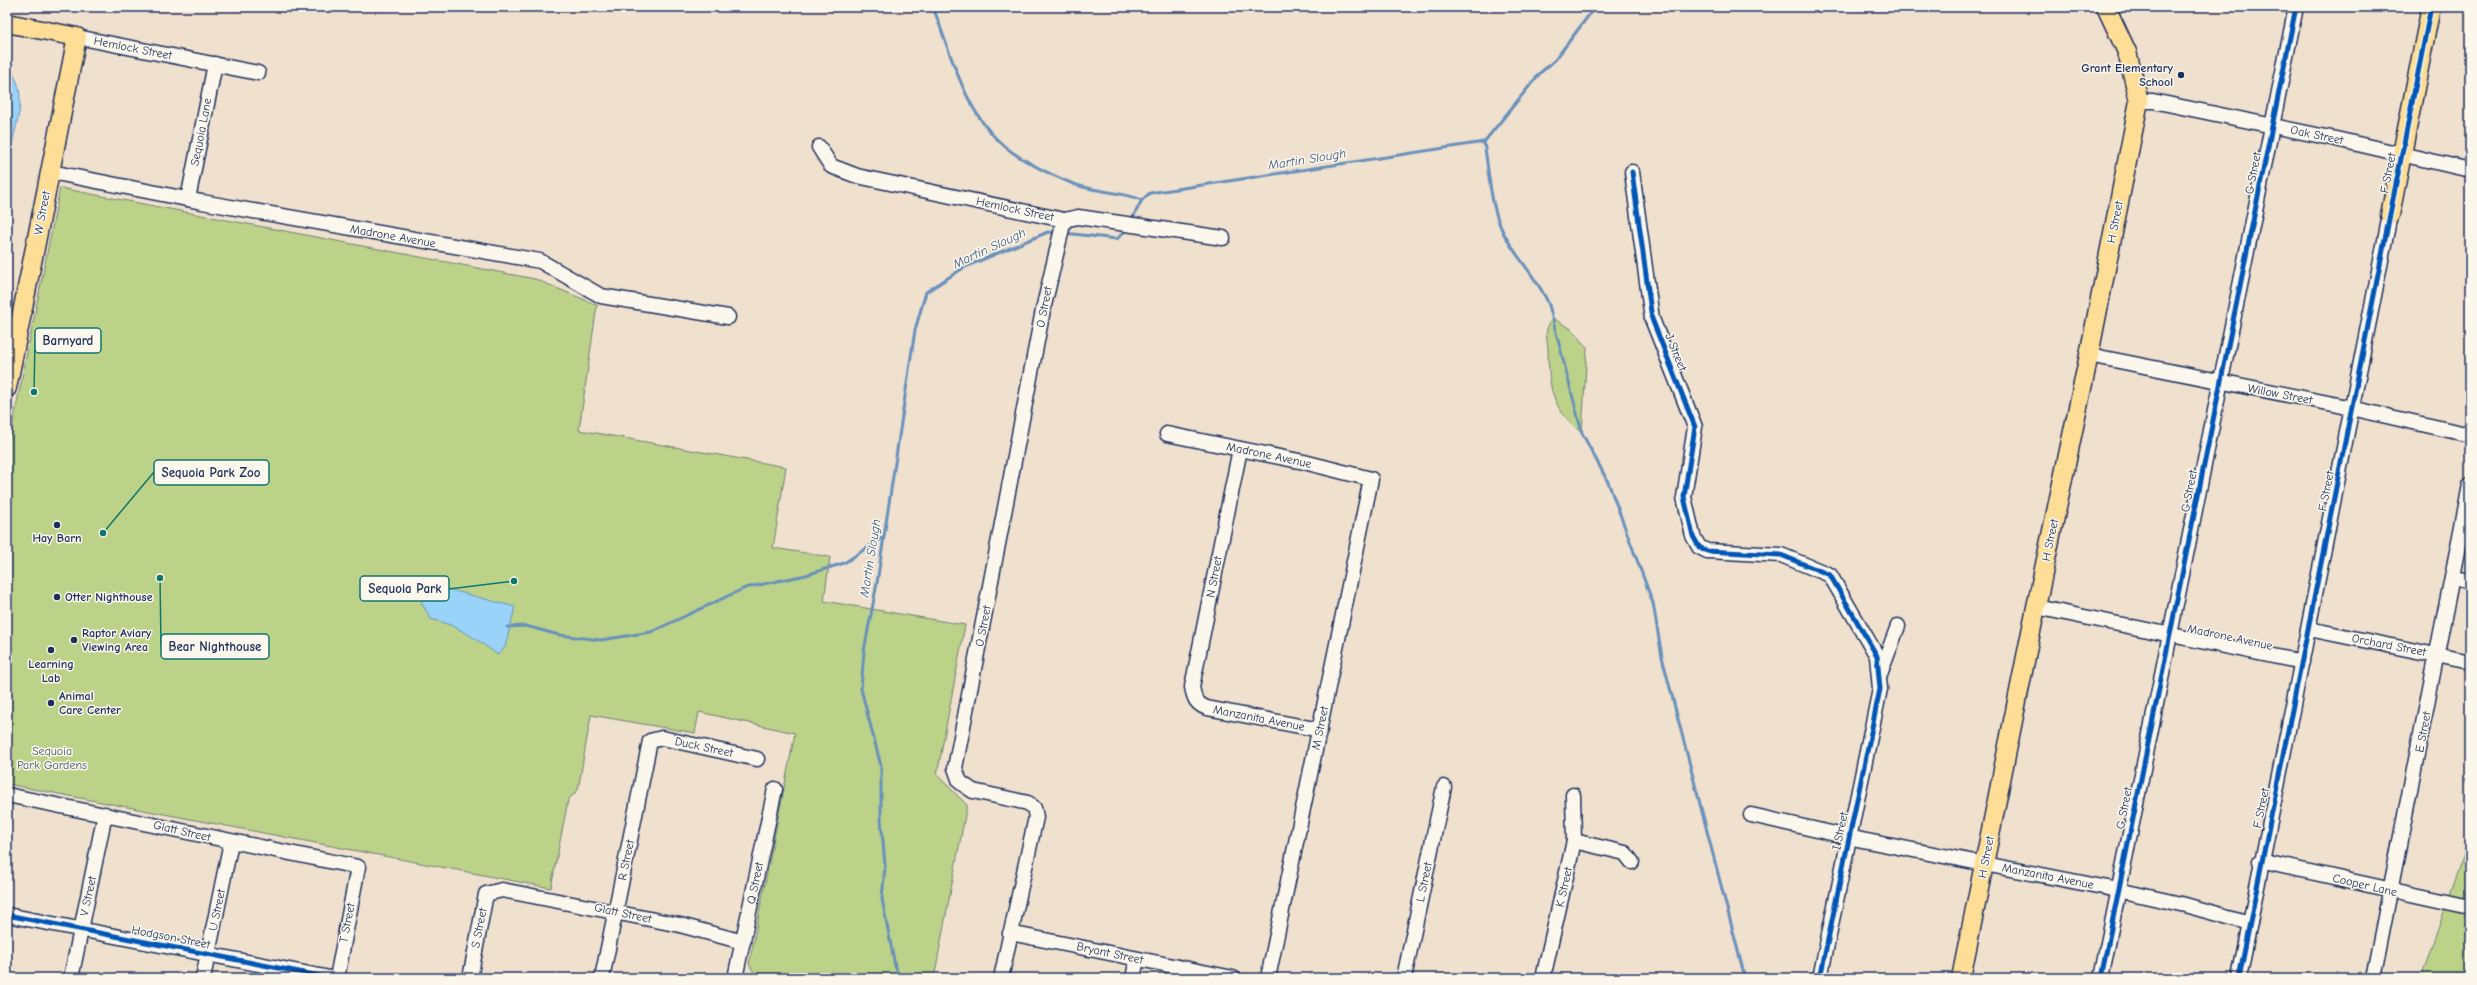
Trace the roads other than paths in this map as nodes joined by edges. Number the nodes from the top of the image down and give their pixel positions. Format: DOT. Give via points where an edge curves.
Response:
graph roads {
  1 [pos="2106,7"];
  2 [pos="2296,7"];
  3 [pos="2431,7"];
  4 [pos="7,23"];
  5 [pos="77,37"];
  6 [pos="215,64"];
  7 [pos="258,73"];
  8 [pos="2139,101"];
  9 [pos="2272,126"];
  10 [pos="818,147"];
  11 [pos="2402,155"];
  12 [pos="2470,170"];
  13 [pos="51,172"];
  14 [pos="1632,172"];
  15 [pos="188,199"];
  16 [pos="2390,215"];
  17 [pos="1064,220"];
  18 [pos="1223,238"];
  19 [pos="728,317"];
  20 [pos="2089,355"];
  21 [pos="2220,382"];
  22 [pos="7,388"];
  23 [pos="2352,409"];
  24 [pos="1167,434"];
  25 [pos="2470,435"];
  26 [pos="1240,449"];
  27 [pos="1371,478"];
  28 [pos="2470,485"];
  29 [pos="2452,578"];
  30 [pos="2470,581"];
  31 [pos="2036,607"];
  32 [pos="1898,626"];
  33 [pos="2309,629"];
  34 [pos="2169,635"];
  35 [pos="2438,655"];
  36 [pos="2302,662"];
  37 [pos="2470,662"];
  38 [pos="1880,674"];
  39 [pos="1198,704"];
  40 [pos="1320,730"];
  41 [pos="650,741"];
  42 [pos="757,759"];
  43 [pos="1444,786"];
  44 [pos="775,789"];
  45 [pos="7,795"];
  46 [pos="1573,795"];
  47 [pos="105,814"];
  48 [pos="1751,815"];
  49 [pos="1848,836"];
  50 [pos="1574,841"];
  51 [pos="231,842"];
  52 [pos="2260,861"];
  53 [pos="1632,862"];
  54 [pos="1984,864"];
  55 [pos="358,867"];
  56 [pos="502,890"];
  57 [pos="2118,890"];
  58 [pos="2391,891"];
  59 [pos="2470,904"];
  60 [pos="615,911"];
  61 [pos="7,915"];
  62 [pos="2250,923"];
  63 [pos="80,930"];
  64 [pos="1010,933"];
  65 [pos="743,942"];
  66 [pos="208,954"];
  67 [pos="1137,959"];
  68 [pos="71,978"];
  69 [pos="203,978"];
  70 [pos="330,978"];
  71 [pos="337,978"];
  72 [pos="470,978"];
  73 [pos="602,978"];
  74 [pos="735,978"];
  75 [pos="1001,978"];
  76 [pos="1133,978"];
  77 [pos="1233,978"];
  78 [pos="1268,978"];
  79 [pos="1404,978"];
  80 [pos="1543,978"];
  81 [pos="1820,978"];
  82 [pos="1961,978"];
  83 [pos="2101,978"];
  84 [pos="2239,978"];
  85 [pos="2373,978"];
  1 -- 8 [label="main road" via="2127,52"];
  2 -- 9 [label="street, G Street"];
  3 -- 11 [label="main road, F Street"];
  4 -- 5 [label="main road, Hemlock Street"];
  5 -- 6 [label="street, Hemlock Street"];
  5 -- 13 [label="main road, W Street"];
  6 -- 7 [label="street, Hemlock Street"];
  6 -- 15 [label="street, Sequoia Lane"];
  8 -- 9 [label="street, Oak Street"];
  8 -- 20 [label="main road, H Street"];
  9 -- 11 [label="street, Oak Street"];
  9 -- 21 [label="street, G Street"];
  10 -- 17 [label="street, Hemlock Street" via="831,166 858,176"];
  11 -- 12 [label="street, Oak Street"];
  11 -- 16 [label="main road, F Street"];
  13 -- 15 [label="street, Madrone Avenue"];
  13 -- 22 [label="main road, W Street"];
  14 -- 38 [label="street, J Street" via="1652,319 1695,427 1684,497 1693,536 1699,547 1707,551 1781,555 1830,575 1877,656"];
  15 -- 19 [label="street, Madrone Avenue" via="540,261 601,296"];
  16 -- 23 [label="street, F Street"];
  17 -- 18 [label="street, Hemlock Street" via="1078,217"];
  17 -- 64 [label="street, O Street" via="1043,310 955,768 960,782 973,792 1028,804 1034,808 1036,817"];
  20 -- 21 [label="street, Willow Street"];
  20 -- 31 [label="main road, H Street"];
  21 -- 23 [label="street, Willow Street"];
  21 -- 34 [label="street, G Street"];
  23 -- 25 [label="street, Willow Street"];
  23 -- 33 [label="street, F Street"];
  24 -- 26 [label="street, Madrone Avenue"];
  26 -- 27 [label="street, Madrone Avenue"];
  26 -- 39 [label="street, N Street" via="1192,687"];
  27 -- 40 [label="street, M Street"];
  28 -- 29 [label="street, E Street"];
  29 -- 30 [label="street"];
  29 -- 35 [label="street, E Street"];
  31 -- 34 [label="street, Madrone Avenue"];
  31 -- 54 [label="main road, H Street"];
  32 -- 38 [label="street"];
  33 -- 35 [label="street, Orchard Street"];
  33 -- 36 [label="street, F Street"];
  34 -- 36 [label="street, Madrone Avenue"];
  34 -- 57 [label="street, G Street"];
  35 -- 37 [label="street, Orchard Street"];
  35 -- 58 [label="street, E Street"];
  36 -- 52 [label="street, F Street"];
  38 -- 49 [label="street, I Street" via="1880,689"];
  39 -- 40 [label="street, Manzanita Avenue" via="1207,708"];
  40 -- 78 [label="street, M Street"];
  41 -- 42 [label="street, Duck Street" via="662,738"];
  41 -- 60 [label="street, R Street"];
  43 -- 79 [label="street, L Street"];
  44 -- 65 [label="street, Q Street"];
  45 -- 47 [label="street, Glatt Street"];
  46 -- 50 [label="street, K Street"];
  47 -- 51 [label="street, Glatt Street"];
  47 -- 63 [label="street, V Street"];
  48 -- 49 [label="street, Manzanita Avenue"];
  49 -- 54 [label="street, Manzanita Avenue"];
  49 -- 81 [label="street, I Street"];
  50 -- 53 [label="street" via="1626,853"];
  50 -- 80 [label="street, K Street"];
  51 -- 55 [label="street, Glatt Street"];
  51 -- 66 [label="street, U Street"];
  52 -- 58 [label="street, Cooper Lane"];
  52 -- 62 [label="street, F Street"];
  54 -- 57 [label="street, Manzanita Avenue"];
  54 -- 82 [label="main road, H Street"];
  55 -- 71 [label="street, T Street"];
  56 -- 60 [label="street, Glatt Street"];
  56 -- 72 [label="street, S Street" via="486,894"];
  57 -- 62 [label="street, Manzanita Avenue"];
  57 -- 83 [label="street, G Street"];
  58 -- 59 [label="street, Cooper Lane"];
  58 -- 85 [label="street, E Street"];
  60 -- 65 [label="street, Glatt Street" via="680,924"];
  60 -- 73 [label="street, R Street"];
  61 -- 63 [label="street, Hodgson Street"];
  62 -- 84 [label="street, F Street"];
  63 -- 66 [label="street, Hodgson Street"];
  63 -- 68 [label="street, V Street"];
  64 -- 67 [label="street, Bryant Street"];
  64 -- 75 [label="street, O Street"];
  65 -- 74 [label="street, Q Street"];
  66 -- 69 [label="street, U Street"];
  66 -- 70 [label="street, Hodgson Street"];
  67 -- 76 [label="street"];
  67 -- 77 [label="street, Bryant Street"];
}
